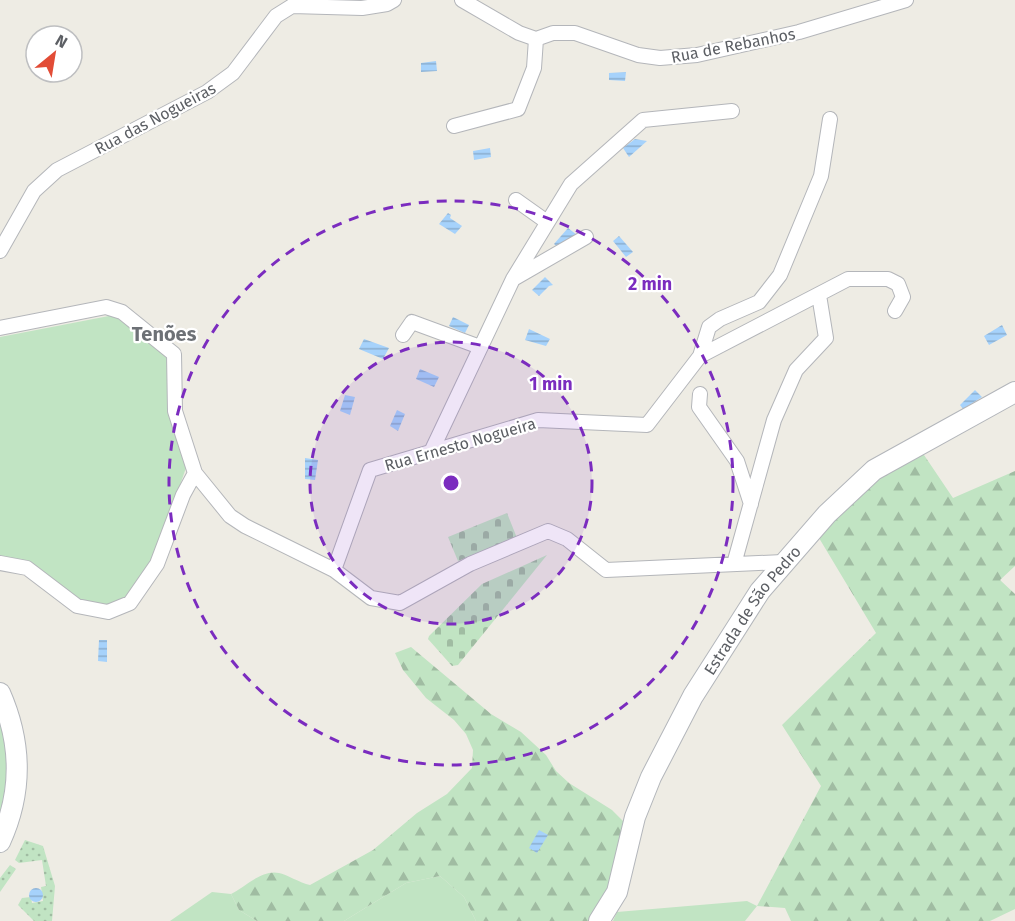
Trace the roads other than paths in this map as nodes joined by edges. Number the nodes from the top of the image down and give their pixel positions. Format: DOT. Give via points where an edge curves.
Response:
graph roads {
  1 [pos="394,0"];
  2 [pos="462,0"];
  3 [pos="906,0"];
  4 [pos="536,39"];
  5 [pos="732,111"];
  6 [pos="830,119"];
  7 [pos="454,126"];
  8 [pos="516,200"];
  9 [pos="547,222"];
  10 [pos="586,237"];
  11 [pos="0,251"];
  12 [pos="513,279"];
  13 [pos="819,295"];
  14 [pos="895,311"];
  15 [pos="0,328"];
  16 [pos="403,334"];
  17 [pos="480,347"];
  18 [pos="699,356"];
  19 [pos="1015,392"];
  20 [pos="700,394"];
  21 [pos="431,452"];
  22 [pos="195,473"];
  23 [pos="751,504"];
  24 [pos="783,562"];
  25 [pos="0,563"];
  26 [pos="734,564"];
  27 [pos="334,570"];
  28 [pos="0,693"];
  29 [pos="0,842"];
  30 [pos="599,921"];
  1 -- 11 [label="street, Rua das Nogueiras" via="362,8 292,6 276,16 233,73 207,92 57,170 34,191"];
  2 -- 4 [label="street"];
  3 -- 4 [label="street, Rua de Rebanhos" via="799,32 697,55 660,58 575,33 553,33"];
  4 -- 7 [label="street" via="534,68 518,109"];
  5 -- 9 [label="street" via="643,120 571,184"];
  6 -- 18 [label="street" via="821,176 780,275 759,302 720,318 709,327"];
  8 -- 9 [label="street"];
  9 -- 12 [label="street"];
  10 -- 12 [label="street"];
  12 -- 17 [label="street"];
  13 -- 14 [label="street, Rua Ernesto Nogueira" via="848,279 888,279 898,284 903,297"];
  13 -- 18 [label="street, Rua Ernesto Nogueira"];
  13 -- 23 [label="street" via="826,338 796,370 774,420"];
  15 -- 22 [label="street" via="106,307 122,312 174,354 175,411"];
  16 -- 17 [label="street" via="412,322"];
  17 -- 21 [label="street"];
  18 -- 21 [label="street, Rua Ernesto Nogueira" via="647,425 538,420"];
  19 -- 24 [label="street, Estrada de São Pedro" via="874,470"];
  20 -- 23 [label="street" via="699,407 737,461"];
  21 -- 27 [label="street, Rua Ernesto Nogueira" via="370,470"];
  22 -- 25 [label="street" via="157,564 130,603 108,612 77,606 27,568"];
  22 -- 27 [label="street" via="230,516"];
  23 -- 26 [label="street"];
  24 -- 26 [label="street"];
  24 -- 30 [label="street, Estrada de São Pedro" via="740,619 672,736 635,817 617,892"];
  26 -- 27 [label="street" via="606,570 567,539 548,531 470,564 400,603 371,598"];
  28 -- 29 [label="street" via="14,734 18,787 10,822"];
}
